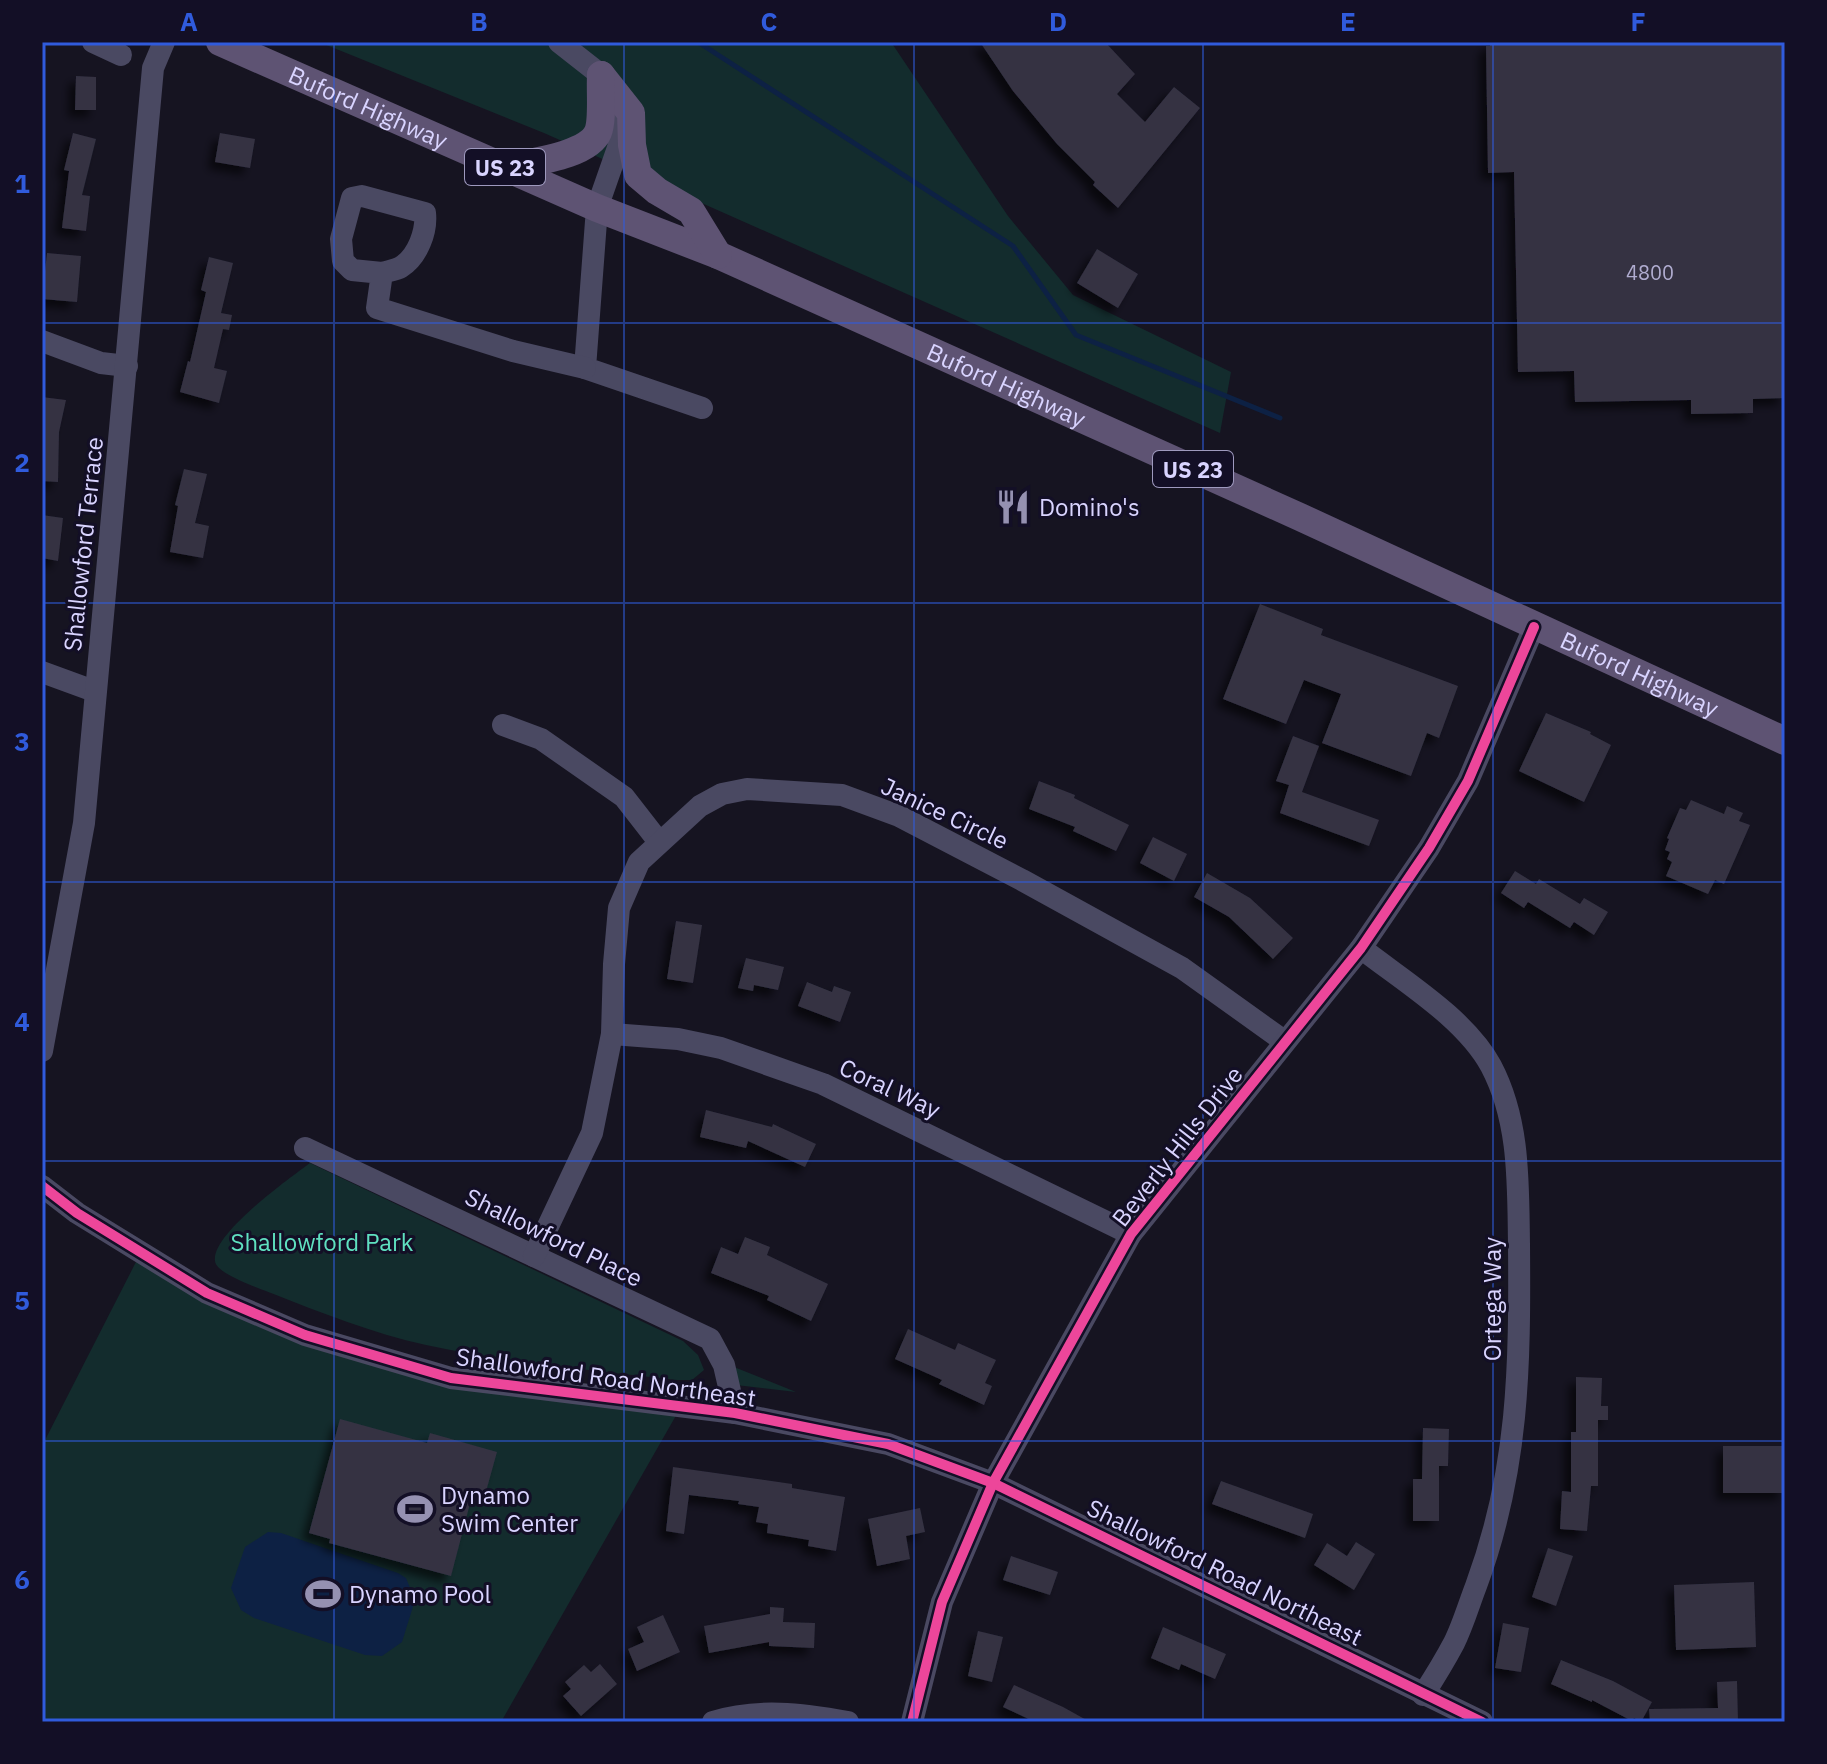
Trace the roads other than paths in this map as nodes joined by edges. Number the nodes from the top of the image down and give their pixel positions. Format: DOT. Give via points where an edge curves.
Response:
graph roads {
  1 [pos="93,42"];
  2 [pos="164,42"];
  3 [pos="220,42"];
  4 [pos="559,42"];
  5 [pos="121,55"];
  6 [pos="601,75"];
  7 [pos="506,168"];
  8 [pos="597,208"];
  9 [pos="718,255"];
  10 [pos="382,273"];
  11 [pos="42,341"];
  12 [pos="127,366"];
  13 [pos="585,368"];
  14 [pos="702,408"];
  15 [pos="1534,627"];
  16 [pos="42,672"];
  17 [pos="94,691"];
  18 [pos="503,725"];
  19 [pos="1785,741"];
  20 [pos="659,842"];
  21 [pos="1361,948"];
  22 [pos="612,1034"];
  23 [pos="1284,1041"];
  24 [pos="42,1051"];
  25 [pos="305,1148"];
  26 [pos="42,1186"];
  27 [pos="1131,1234"];
  28 [pos="534,1256"];
  29 [pos="735,1413"];
  30 [pos="993,1483"];
  31 [pos="1423,1695"];
  32 [pos="713,1722"];
  33 [pos="848,1722"];
  34 [pos="912,1722"];
  35 [pos="1482,1722"];
  1 -- 5 [label="street"];
  2 -- 12 [label="street, Shallowford Terrace" via="153,68"];
  3 -- 7 [label="main road, Buford Highway / US 23"];
  4 -- 6 [label="street"];
  6 -- 7 [label="main road" via="598,133 585,146"];
  6 -- 8 [label="street" via="619,145"];
  6 -- 9 [label="main road" via="631,113 638,175 691,211"];
  7 -- 8 [label="main road, Buford Highway / US 23"];
  8 -- 9 [label="main road, Buford Highway / US 23"];
  8 -- 13 [label="street"];
  9 -- 15 [label="main road, Buford Highway / US 23"];
  10 -- 13 [label="street" via="377,308"];
  11 -- 12 [label="street" via="101,363"];
  12 -- 17 [label="street, Shallowford Terrace"];
  13 -- 14 [label="street"];
  15 -- 19 [label="main road, Buford Highway / US 23"];
  15 -- 21 [label="street, Beverly Hills Drive" via="1468,781"];
  16 -- 17 [label="street"];
  17 -- 24 [label="street, Shallowford Terrace" via="84,823"];
  18 -- 20 [label="street" via="541,739 624,797"];
  20 -- 22 [label="street, Janice Circle" via="639,862 619,908"];
  20 -- 23 [label="street, Janice Circle" via="722,794 747,789 842,795 899,816 1168,960"];
  21 -- 23 [label="street, Beverly Hills Drive"];
  21 -- 31 [label="street, Ortega Way" via="1469,1035 1506,1099 1518,1160 1518,1343 1509,1472 1494,1537 1456,1641"];
  22 -- 27 [label="street, Coral Way" via="721,1048 823,1084"];
  22 -- 28 [label="street, Janice Circle" via="592,1133"];
  23 -- 27 [label="street, Beverly Hills Drive"];
  25 -- 28 [label="street, Shallowford Place"];
  26 -- 29 [label="street, Shallowford Road Northeast" via="207,1293 305,1335 451,1378"];
  27 -- 30 [label="street, Beverly Hills Drive"];
  28 -- 29 [label="street, Shallowford Place" via="710,1339 724,1365"];
  29 -- 30 [label="street, Shallowford Road Northeast" via="888,1444"];
  30 -- 31 [label="street, Shallowford Road Northeast"];
  30 -- 34 [label="street, Beverly Hills Drive" via="942,1602"];
  31 -- 35 [label="street, Shallowford Road Northeast"];
  32 -- 33 [label="street" via="767,1713"];
}
